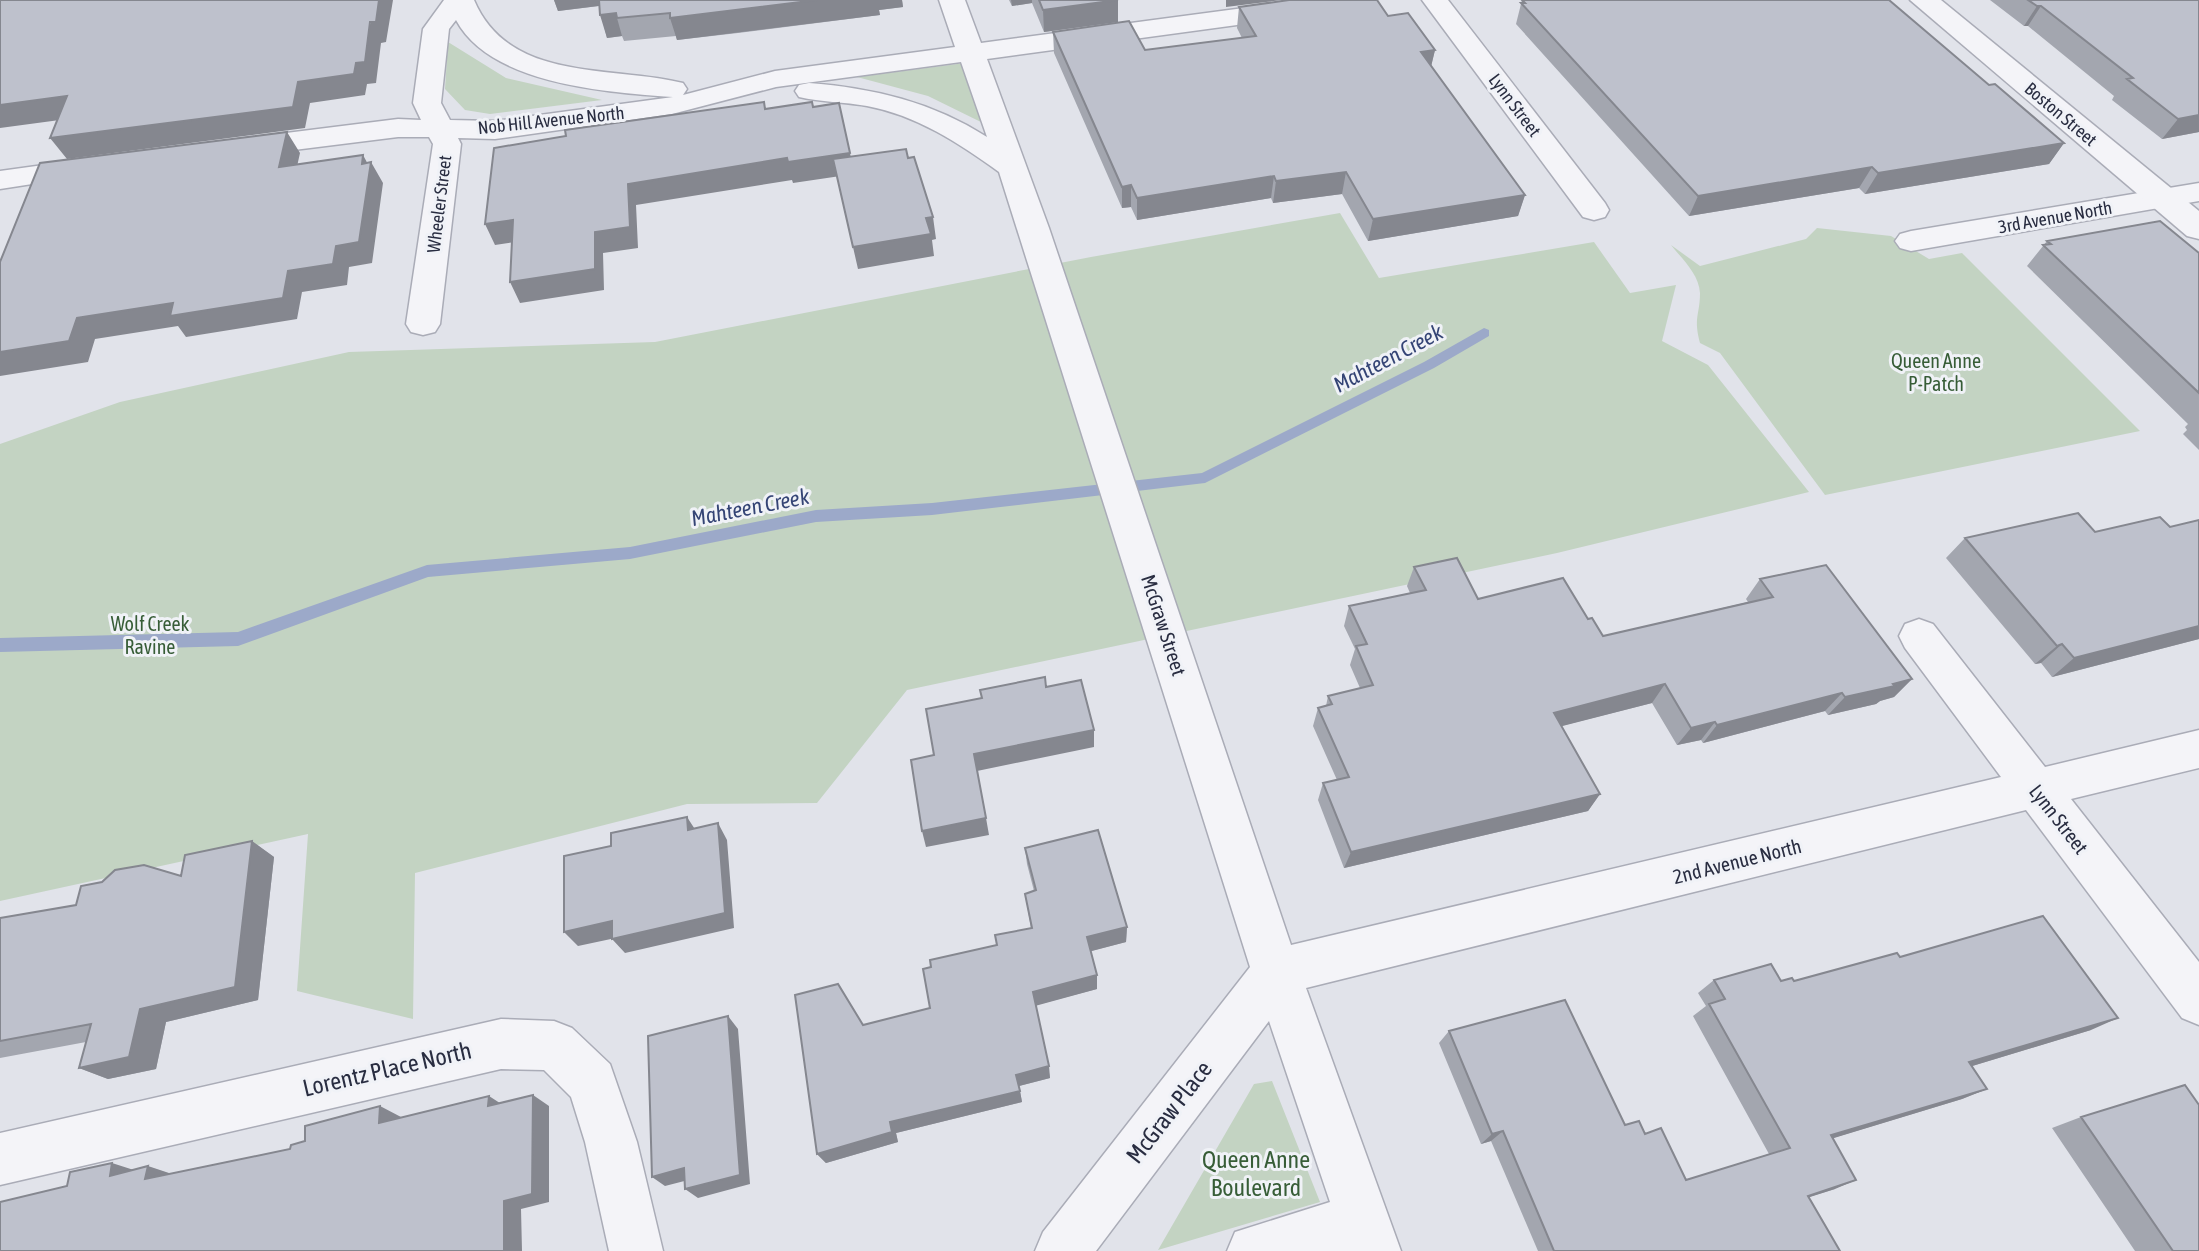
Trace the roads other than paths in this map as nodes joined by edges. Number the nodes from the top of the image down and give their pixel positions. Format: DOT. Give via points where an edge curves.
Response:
graph roads {
  1 [pos="459,0"];
  2 [pos="952,0"];
  3 [pos="1362,0"];
  4 [pos="1435,0"];
  5 [pos="1924,0"];
  6 [pos="970,53"];
  7 [pos="719,93"];
  8 [pos="439,127"];
  9 [pos="214,152"];
  10 [pos="122,164"];
  11 [pos="1014,169"];
  12 [pos="0,180"];
  13 [pos="2199,192"];
  14 [pos="2164,199"];
  15 [pos="1594,210"];
  16 [pos="2199,228"];
  17 [pos="1911,241"];
  18 [pos="423,324"];
  19 [pos="1919,636"];
  20 [pos="2199,749"];
  21 [pos="2035,788"];
  22 [pos="1276,972"];
  23 [pos="2199,1001"];
  24 [pos="0,1159"];
  25 [pos="1368,1235"];
  26 [pos="636,1251"];
  27 [pos="1062,1251"];
  28 [pos="1254,1251"];
  1 -- 7 [label="street, Nob Hill Avenue North" via="473,27 500,51 538,67 611,84"];
  1 -- 8 [label="street, Wheeler Street" via="436,29 427,103"];
  2 -- 6 [label="street, McGraw Street"];
  3 -- 6 [label="street, Nob Hill Avenue North"];
  4 -- 15 [label="street, Lynn Street"];
  5 -- 14 [label="street, Boston Street"];
  6 -- 7 [label="street, Nob Hill Avenue North" via="775,79"];
  6 -- 11 [label="street, McGraw Street"];
  7 -- 8 [label="street, Nob Hill Avenue North" via="672,106 495,130"];
  7 -- 11 [label="street, Nob Hill Avenue North" via="861,94 931,115"];
  8 -- 9 [label="street, Nob Hill Avenue North"];
  8 -- 18 [label="street, Wheeler Street" via="446,147"];
  10 -- 12 [label="street"];
  11 -- 22 [label="street, McGraw Street"];
  13 -- 14 [label="street, 3rd Avenue North"];
  14 -- 16 [label="street, Boston Street"];
  14 -- 17 [label="street, 3rd Avenue North"];
  19 -- 21 [label="street, Lynn Street"];
  20 -- 21 [label="street, 2nd Avenue North"];
  21 -- 22 [label="street, 2nd Avenue North"];
  21 -- 23 [label="street, Lynn Street"];
  22 -- 25 [label="street, McGraw Street"];
  22 -- 27 [label="street, McGraw Place"];
  24 -- 26 [label="street, Lorentz Place North" via="501,1044 554,1046 592,1082"];
  25 -- 28 [label="street"];
}
